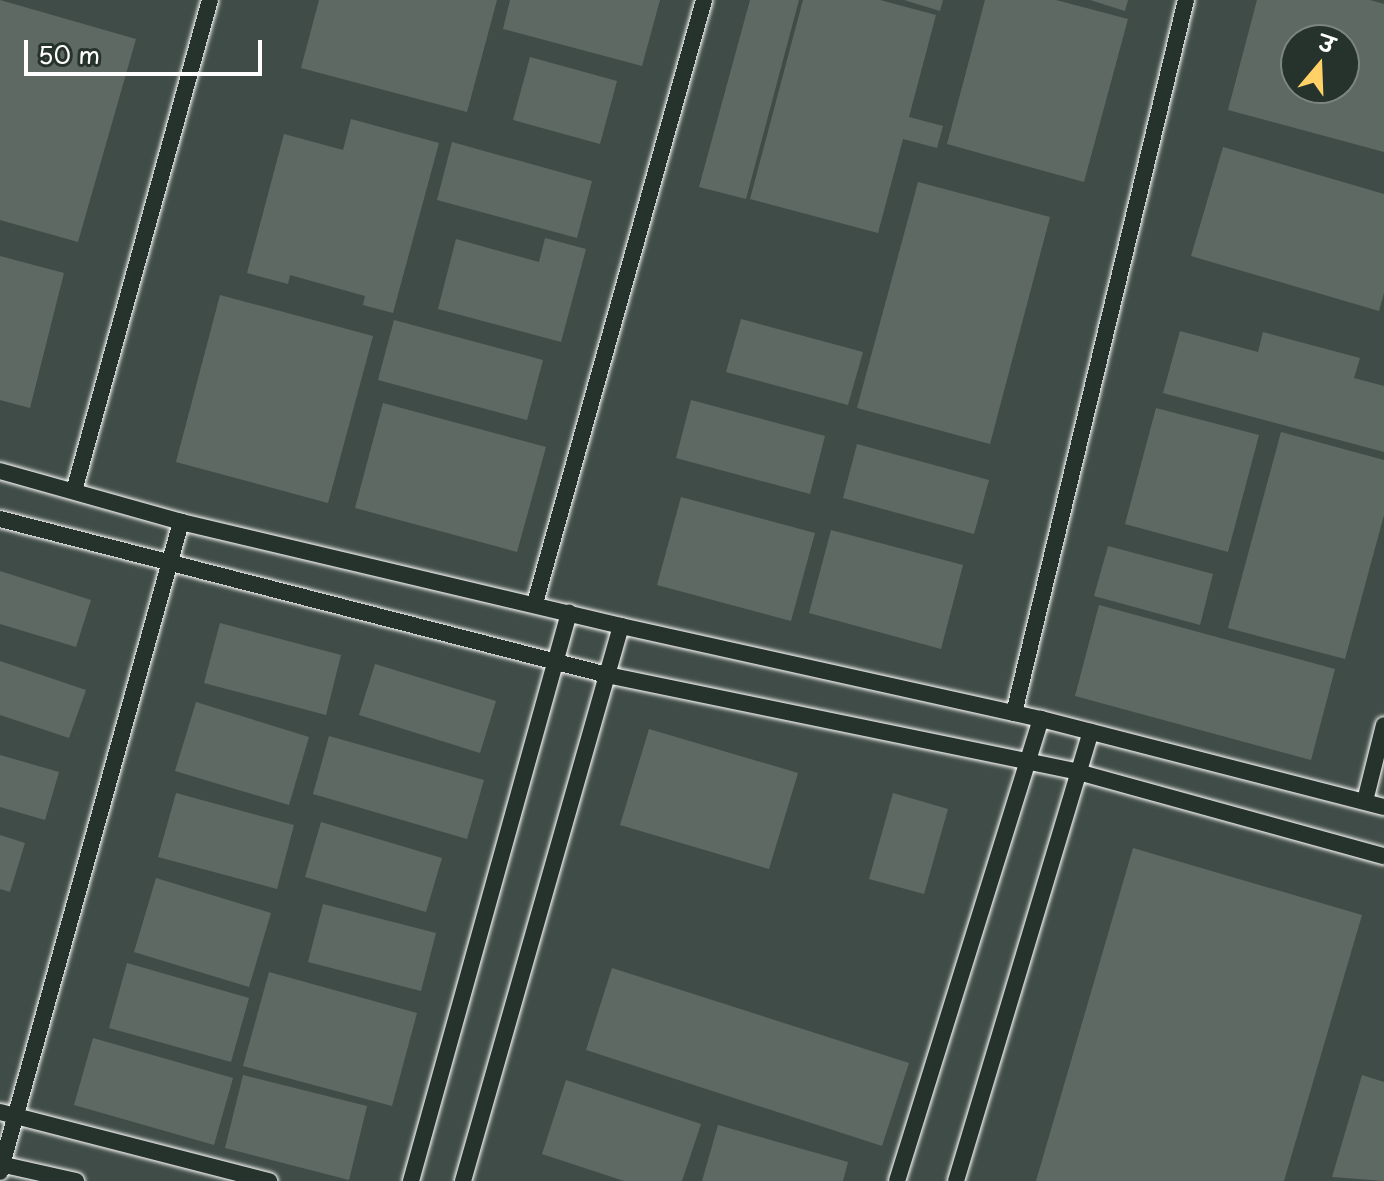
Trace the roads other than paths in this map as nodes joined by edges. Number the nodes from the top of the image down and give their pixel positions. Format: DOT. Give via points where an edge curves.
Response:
graph roads {
  1 [pos="210,0"];
  2 [pos="704,0"];
  3 [pos="1186,0"];
  4 [pos="0,471"];
  5 [pos="74,491"];
  6 [pos="0,519"];
  7 [pos="181,522"];
  8 [pos="172,564"];
  9 [pos="535,603"];
  10 [pos="569,613"];
  11 [pos="621,626"];
  12 [pos="556,661"];
  13 [pos="607,675"];
  14 [pos="1014,713"];
  15 [pos="1041,719"];
  16 [pos="1384,725"];
  17 [pos="1091,732"];
  18 [pos="1029,761"];
  19 [pos="1078,772"];
  20 [pos="1365,801"];
  21 [pos="1384,807"];
  22 [pos="1384,856"];
  23 [pos="8,1115"];
  24 [pos="1,1167"];
  25 [pos="76,1181"];
  26 [pos="269,1181"];
  27 [pos="411,1181"];
  28 [pos="463,1181"];
  29 [pos="897,1181"];
  30 [pos="956,1181"];
  1 -- 5 [label="lane"];
  2 -- 9 [label="lane"];
  3 -- 14 [label="lane"];
  4 -- 5 [label="lane"];
  5 -- 7 [label="lane"];
  6 -- 8 [label="lane"];
  7 -- 8 [label="lane"];
  7 -- 9 [label="lane"];
  8 -- 12 [label="lane"];
  8 -- 23 [label="lane"];
  9 -- 10 [label="lane"];
  10 -- 11 [label="lane"];
  10 -- 12 [label="lane"];
  11 -- 13 [label="lane"];
  11 -- 14 [label="lane"];
  12 -- 13 [label="lane"];
  12 -- 27 [label="lane"];
  13 -- 18 [label="lane"];
  13 -- 28 [label="lane"];
  14 -- 15 [label="lane"];
  15 -- 17 [label="lane"];
  15 -- 18 [label="lane"];
  16 -- 20 [label="lane"];
  17 -- 19 [label="lane"];
  17 -- 20 [label="lane"];
  18 -- 19 [label="lane"];
  18 -- 29 [label="lane"];
  19 -- 22 [label="lane"];
  19 -- 30 [label="lane"];
  20 -- 21 [label="lane"];
  23 -- 24 [label="lane"];
  23 -- 26 [label="lane"];
  24 -- 25 [label="lane"];
}
